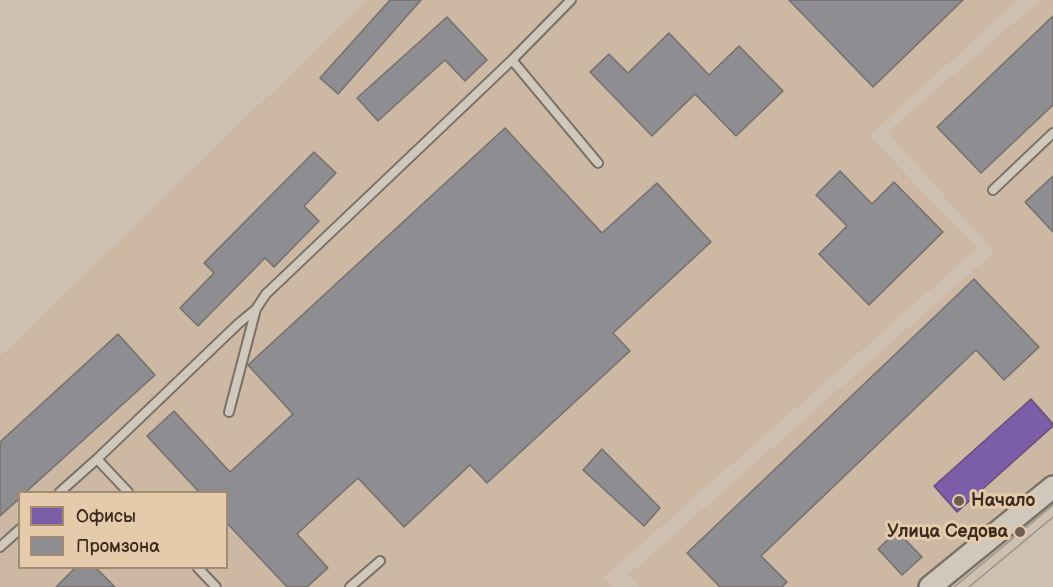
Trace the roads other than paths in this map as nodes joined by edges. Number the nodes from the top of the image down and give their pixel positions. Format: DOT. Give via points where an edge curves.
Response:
graph roads {
  1 [pos="571,0"];
  2 [pos="512,60"];
  3 [pos="1053,133"];
  4 [pos="598,163"];
  5 [pos="993,190"];
  6 [pos="256,309"];
  7 [pos="229,412"];
  8 [pos="97,459"];
  9 [pos="1053,487"];
  10 [pos="61,491"];
  11 [pos="127,491"];
  12 [pos="18,531"];
  13 [pos="0,547"];
  14 [pos="380,561"];
  15 [pos="200,569"];
  16 [pos="216,587"];
  17 [pos="350,587"];
  18 [pos="930,587"];
  1 -- 2 [label="lane"];
  2 -- 4 [label="lane"];
  2 -- 6 [label="lane" via="266,294"];
  3 -- 5 [label="lane"];
  6 -- 7 [label="lane"];
  6 -- 8 [label="lane"];
  8 -- 10 [label="lane"];
  8 -- 11 [label="lane"];
  9 -- 18 [label="main road"];
  12 -- 13 [label="lane"];
  14 -- 17 [label="lane"];
  15 -- 16 [label="lane"];
}
